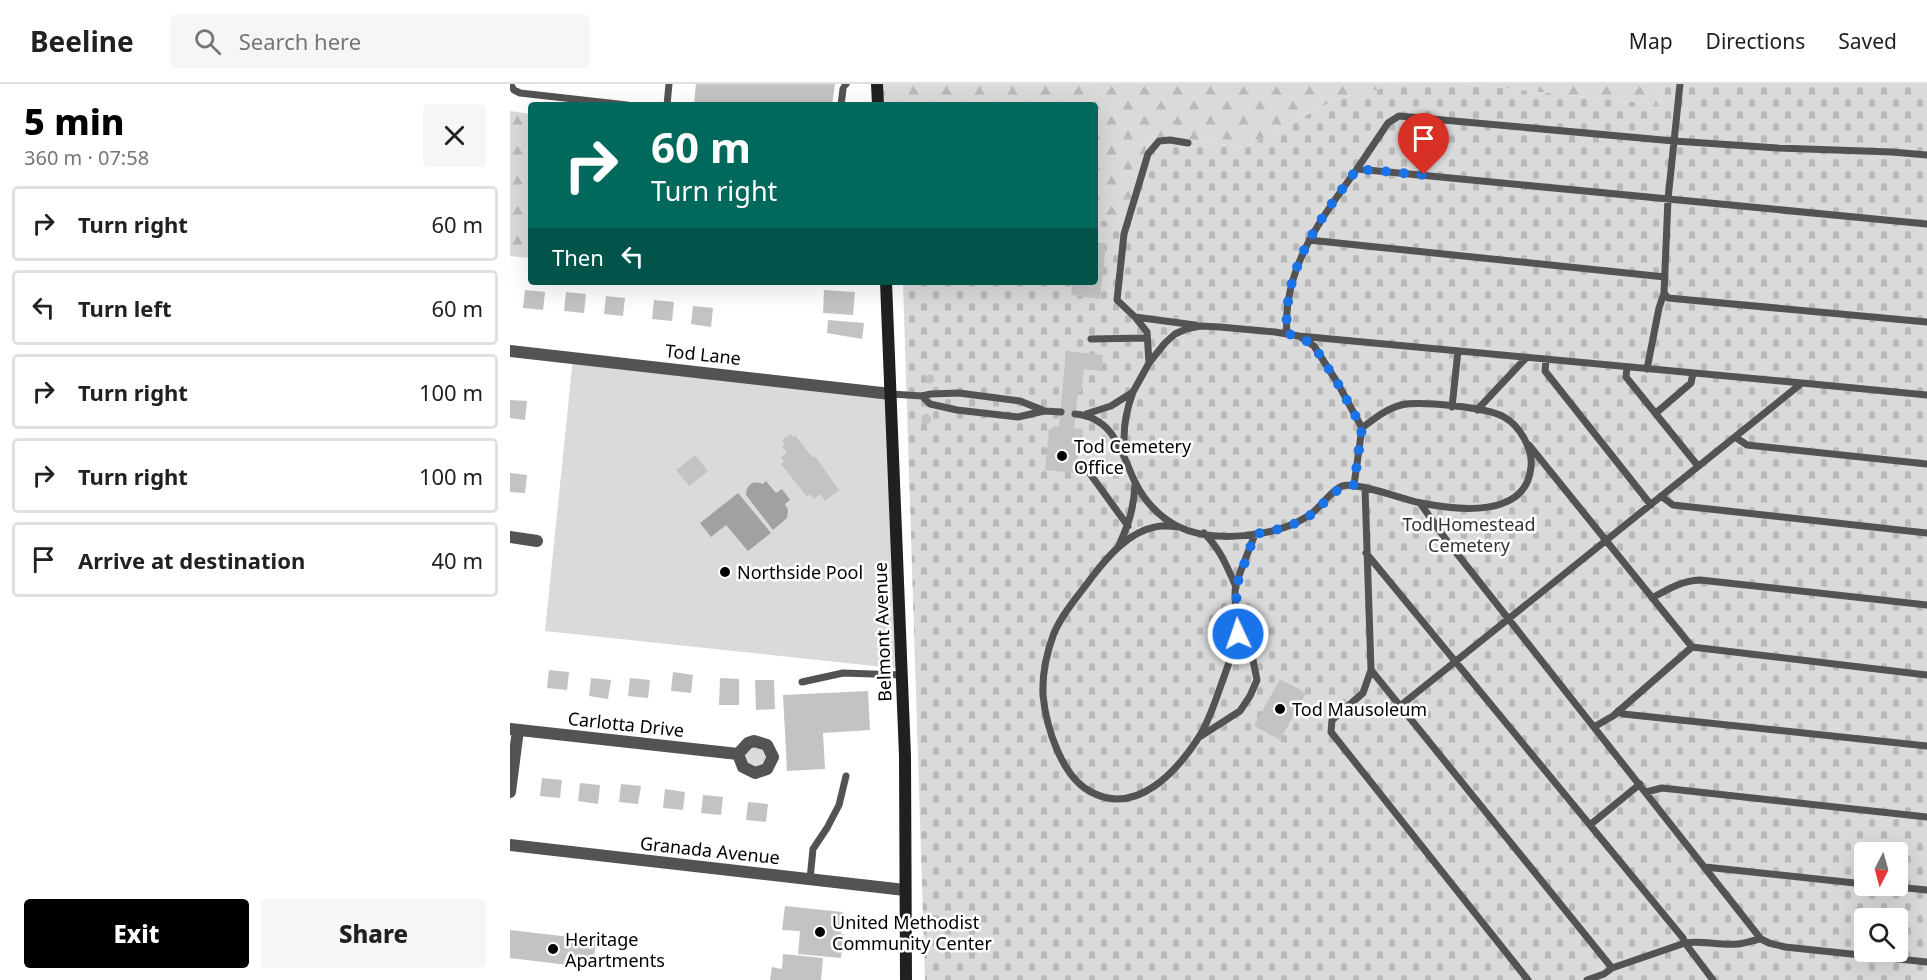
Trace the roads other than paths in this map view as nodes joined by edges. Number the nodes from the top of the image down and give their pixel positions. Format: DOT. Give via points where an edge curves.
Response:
graph roads {
  1 [pos="510,84"];
  2 [pos="669,84"];
  3 [pos="877,84"];
  4 [pos="1680,84"];
  5 [pos="845,86"];
  6 [pos="600,102"];
  7 [pos="667,102"];
  8 [pos="842,102"];
  9 [pos="878,102"];
  10 [pos="1674,141"];
  11 [pos="1188,142"];
  12 [pos="1927,155"];
  13 [pos="1357,169"];
  14 [pos="1668,199"];
  15 [pos="1927,224"];
  16 [pos="1309,240"];
  17 [pos="1665,277"];
  18 [pos="886,285"];
  19 [pos="1664,293"];
  20 [pos="1135,317"];
  21 [pos="1927,322"];
  22 [pos="1200,326"];
  23 [pos="1287,334"];
  24 [pos="1299,336"];
  25 [pos="1147,338"];
  26 [pos="1091,339"];
  27 [pos="510,351"];
  28 [pos="1458,351"];
  29 [pos="1526,358"];
  30 [pos="1546,360"];
  31 [pos="1149,363"];
  32 [pos="1627,367"];
  33 [pos="1647,369"];
  34 [pos="1693,373"];
  35 [pos="1802,383"];
  36 [pos="1133,392"];
  37 [pos="948,393"];
  38 [pos="891,394"];
  39 [pos="1927,395"];
  40 [pos="922,396"];
  41 [pos="1452,407"];
  42 [pos="947,408"];
  43 [pos="1477,410"];
  44 [pos="1046,411"];
  45 [pos="1060,412"];
  46 [pos="1656,413"];
  47 [pos="1075,414"];
  48 [pos="1086,414"];
  49 [pos="1362,428"];
  50 [pos="1734,437"];
  51 [pos="1526,441"];
  52 [pos="1126,459"];
  53 [pos="1927,464"];
  54 [pos="1698,466"];
  55 [pos="1078,469"];
  56 [pos="1135,482"];
  57 [pos="1354,485"];
  58 [pos="1365,488"];
  59 [pos="1661,496"];
  60 [pos="1420,503"];
  61 [pos="1651,505"];
  62 [pos="1128,526"];
  63 [pos="1178,527"];
  64 [pos="1204,533"];
  65 [pos="1255,534"];
  66 [pos="1927,534"];
  67 [pos="510,537"];
  68 [pos="537,541"];
  69 [pos="1606,541"];
  70 [pos="1118,547"];
  71 [pos="1366,553"];
  72 [pos="1236,587"];
  73 [pos="1652,598"];
  74 [pos="1927,605"];
  75 [pos="1509,619"];
  76 [pos="1238,634"];
  77 [pos="1692,647"];
  78 [pos="1455,661"];
  79 [pos="1371,670"];
  80 [pos="902,675"];
  81 [pos="1927,675"];
  82 [pos="802,682"];
  83 [pos="1400,706"];
  84 [pos="1618,711"];
  85 [pos="1594,727"];
  86 [pos="514,729"];
  87 [pos="1199,736"];
  88 [pos="1927,746"];
  89 [pos="738,754"];
  90 [pos="846,776"];
  91 [pos="1640,784"];
  92 [pos="510,792"];
  93 [pos="1646,792"];
  94 [pos="1927,817"];
  95 [pos="1590,825"];
  96 [pos="510,845"];
  97 [pos="1705,867"];
  98 [pos="810,879"];
  99 [pos="1854,883"];
  100 [pos="1908,888"];
  101 [pos="905,890"];
  102 [pos="1927,890"];
  103 [pos="1761,939"];
  104 [pos="1685,944"];
  105 [pos="1927,962"];
  106 [pos="1612,968"];
  107 [pos="906,980"];
  108 [pos="1528,980"];
  109 [pos="1587,980"];
  110 [pos="1713,980"];
  1 -- 6 [label="lane" via="520,93"];
  2 -- 7 [label="lane"];
  3 -- 9 [label="main road"];
  4 -- 10 [label="lane"];
  5 -- 8 [label="lane"];
  10 -- 12 [label="lane"];
  10 -- 13 [label="lane" via="1399,116 1388,123"];
  10 -- 14 [label="lane"];
  11 -- 20 [label="lane" via="1159,141 1148,154 1124,234 1117,300"];
  13 -- 14 [label="lane"];
  13 -- 16 [label="lane"];
  14 -- 15 [label="lane"];
  14 -- 17 [label="lane"];
  16 -- 17 [label="lane"];
  16 -- 23 [label="lane" via="1290,290 1285,313"];
  17 -- 19 [label="lane"];
  18 -- 38 [label="main road, Belmont Avenue"];
  19 -- 21 [label="lane" via="1668,298"];
  19 -- 33 [label="lane"];
  20 -- 22 [label="lane"];
  20 -- 25 [label="lane"];
  22 -- 23 [label="lane"];
  22 -- 31 [label="lane" via="1175,334"];
  23 -- 24 [label="lane"];
  24 -- 28 [label="lane"];
  24 -- 49 [label="lane" via="1314,346"];
  25 -- 26 [label="lane"];
  25 -- 31 [label="lane"];
  27 -- 38 [label="street, Tod Lane"];
  28 -- 29 [label="lane"];
  28 -- 41 [label="lane"];
  29 -- 30 [label="lane"];
  29 -- 43 [label="lane"];
  30 -- 32 [label="lane"];
  30 -- 61 [label="lane" via="1545,370"];
  31 -- 36 [label="lane"];
  32 -- 33 [label="lane"];
  32 -- 46 [label="lane" via="1626,377"];
  33 -- 34 [label="lane"];
  34 -- 35 [label="lane"];
  34 -- 46 [label="lane" via="1691,383"];
  35 -- 39 [label="lane"];
  35 -- 50 [label="lane"];
  36 -- 48 [label="lane" via="1111,406"];
  36 -- 52 [label="lane" via="1126,411"];
  37 -- 40 [label="lane"];
  37 -- 42 [label="lane"];
  37 -- 44 [label="lane" via="1020,401"];
  38 -- 40 [label="lane"];
  38 -- 80 [label="main road, Belmont Avenue"];
  40 -- 42 [label="lane" via="930,404"];
  41 -- 43 [label="lane"];
  41 -- 49 [label="lane" via="1402,405 1385,411"];
  42 -- 44 [label="lane" via="1018,417"];
  43 -- 51 [label="lane" via="1505,418"];
  44 -- 45 [label="lane"];
  46 -- 54 [label="lane"];
  47 -- 48 [label="lane"];
  48 -- 52 [label="lane" via="1109,430"];
  49 -- 57 [label="lane"];
  50 -- 53 [label="lane" via="1747,445"];
  50 -- 54 [label="lane"];
  51 -- 60 [label="lane" via="1532,466 1522,490 1510,501 1484,508"];
  51 -- 69 [label="lane"];
  52 -- 56 [label="lane"];
  54 -- 59 [label="lane"];
  55 -- 62 [label="lane" via="1088,471"];
  56 -- 62 [label="lane"];
  56 -- 63 [label="lane" via="1160,515"];
  57 -- 58 [label="lane"];
  57 -- 65 [label="lane" via="1342,486 1310,515 1291,526"];
  58 -- 60 [label="lane"];
  58 -- 71 [label="lane"];
  59 -- 61 [label="lane"];
  59 -- 66 [label="lane" via="1673,505"];
  60 -- 75 [label="lane"];
  61 -- 69 [label="lane"];
  62 -- 70 [label="lane"];
  63 -- 64 [label="lane"];
  63 -- 70 [label="lane" via="1156,526"];
  64 -- 65 [label="lane"];
  64 -- 72 [label="lane" via="1216,545"];
  65 -- 72 [label="lane"];
  67 -- 68 [label="street"];
  69 -- 73 [label="lane"];
  69 -- 75 [label="lane"];
  70 -- 87 [label="lane" via="1063,615 1054,634 1043,694 1058,752 1080,784 1094,794 1113,799 1134,797 1156,787 1176,768"];
  71 -- 78 [label="lane"];
  71 -- 79 [label="lane"];
  72 -- 76 [label="lane"];
  73 -- 74 [label="lane" via="1687,580 1700,580"];
  73 -- 77 [label="lane"];
  75 -- 78 [label="lane"];
  75 -- 85 [label="lane"];
  76 -- 87 [label="lane" via="1211,715"];
  76 -- 87 [label="lane" via="1252,655 1257,680 1240,711"];
  77 -- 81 [label="lane"];
  77 -- 84 [label="lane"];
  78 -- 83 [label="lane"];
  78 -- 95 [label="lane"];
  79 -- 83 [label="lane"];
  79 -- 108 [label="lane" via="1363,693 1332,720 1331,732"];
  80 -- 82 [label="lane" via="843,674"];
  80 -- 101 [label="main road, Belmont Avenue"];
  83 -- 106 [label="lane"];
  84 -- 85 [label="lane"];
  84 -- 88 [label="lane"];
  85 -- 91 [label="lane"];
  86 -- 89 [label="street, Carlotta Drive"];
  86 -- 92 [label="street"];
  90 -- 98 [label="lane" via="839,805 813,849"];
  91 -- 93 [label="lane"];
  91 -- 95 [label="lane"];
  93 -- 94 [label="lane" via="1662,788"];
  93 -- 97 [label="lane"];
  95 -- 104 [label="lane"];
  96 -- 98 [label="street, Granada Avenue"];
  97 -- 99 [label="lane"];
  97 -- 103 [label="lane"];
  98 -- 101 [label="street, Granada Avenue"];
  100 -- 102 [label="lane"];
  101 -- 107 [label="main road, Belmont Avenue"];
  103 -- 104 [label="lane" via="1738,944"];
  103 -- 105 [label="lane" via="1785,947"];
  104 -- 106 [label="lane"];
  104 -- 110 [label="lane"];
  106 -- 109 [label="lane"];
}
